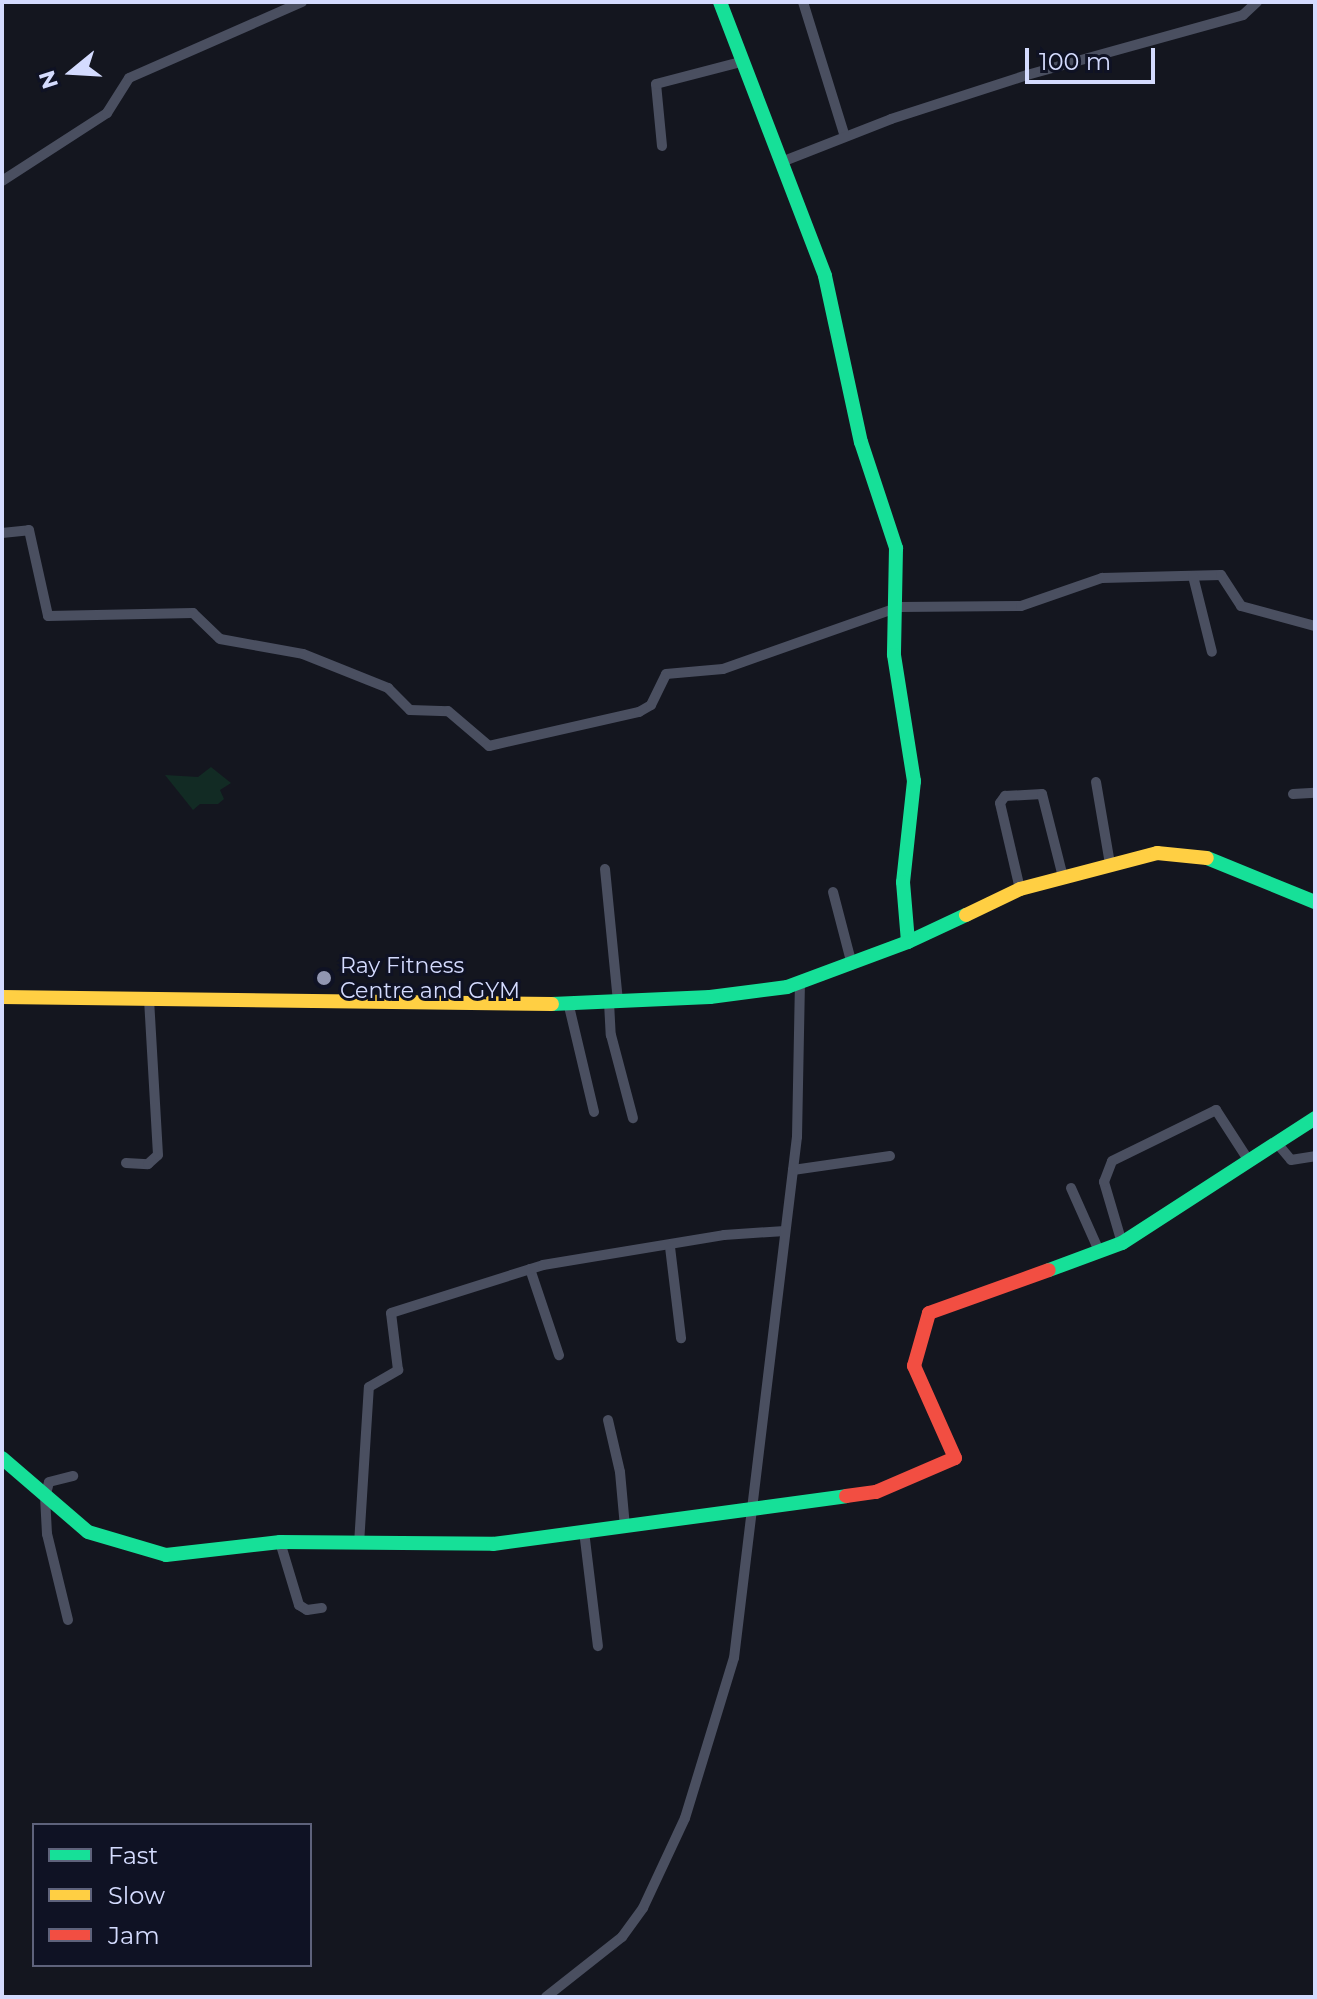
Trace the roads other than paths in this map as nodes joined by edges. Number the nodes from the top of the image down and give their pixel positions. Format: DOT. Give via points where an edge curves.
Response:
graph roads {
  1 [pos="302,2"];
  2 [pos="720,2"];
  3 [pos="803,2"];
  4 [pos="1257,2"];
  5 [pos="744,61"];
  6 [pos="845,137"];
  7 [pos="662,146"];
  8 [pos="784,161"];
  9 [pos="2,181"];
  10 [pos="2,533"];
  11 [pos="1193,576"];
  12 [pos="899,607"];
  13 [pos="1315,626"];
  14 [pos="1212,652"];
  15 [pos="1096,782"];
  16 [pos="1315,793"];
  17 [pos="1293,794"];
  18 [pos="1110,864"];
  19 [pos="605,869"];
  20 [pos="1063,877"];
  21 [pos="1020,889"];
  22 [pos="833,892"];
  23 [pos="1315,902"];
  24 [pos="904,915"];
  25 [pos="929,935"];
  26 [pos="908,942"];
  27 [pos="852,965"];
  28 [pos="800,982"];
  29 [pos="2,997"];
  30 [pos="149,1001"];
  31 [pos="568,1002"];
  32 [pos="613,1002"];
  33 [pos="594,1112"];
  34 [pos="633,1118"];
  35 [pos="1315,1118"];
  36 [pos="1276,1142"];
  37 [pos="890,1156"];
  38 [pos="1315,1156"];
  39 [pos="1249,1161"];
  40 [pos="126,1163"];
  41 [pos="793,1170"];
  42 [pos="1071,1188"];
  43 [pos="785,1231"];
  44 [pos="1122,1243"];
  45 [pos="670,1247"];
  46 [pos="1099,1251"];
  47 [pos="530,1269"];
  48 [pos="681,1338"];
  49 [pos="559,1355"];
  50 [pos="608,1420"];
  51 [pos="2,1458"];
  52 [pos="73,1476"];
  53 [pos="45,1498"];
  54 [pos="754,1506"];
  55 [pos="625,1527"];
  56 [pos="584,1531"];
  57 [pos="280,1542"];
  58 [pos="359,1544"];
  59 [pos="322,1608"];
  60 [pos="68,1620"];
  61 [pos="598,1646"];
  62 [pos="546,1997"];
  1 -- 9 [label="street" via="129,78 107,113"];
  2 -- 5 [label="street"];
  3 -- 6 [label="street"];
  4 -- 6 [label="street" via="1243,15 1027,75"];
  5 -- 7 [label="street" via="656,84"];
  5 -- 8 [label="street"];
  6 -- 8 [label="street"];
  8 -- 12 [label="street" via="825,276 861,442 896,548"];
  10 -- 12 [label="street" via="29,530 48,616 193,613 220,639 303,654 388,688 410,710 439,709 458,716 489,746 639,712 651,705 666,674 723,669"];
  11 -- 12 [label="street" via="1102,578 1021,606"];
  11 -- 13 [label="street" via="1225,576 1241,606"];
  11 -- 14 [label="street"];
  12 -- 24 [label="street" via="894,655 914,781"];
  15 -- 18 [label="street"];
  16 -- 17 [label="street"];
  18 -- 20 [label="street"];
  18 -- 23 [label="street" via="1178,851 1218,861"];
  19 -- 32 [label="street"];
  20 -- 21 [label="street"];
  20 -- 21 [label="street" via="1042,794 1005,796 1000,803"];
  21 -- 25 [label="street"];
  22 -- 27 [label="street"];
  24 -- 25 [label="street"];
  24 -- 26 [label="street"];
  25 -- 26 [label="street"];
  26 -- 27 [label="street"];
  27 -- 28 [label="street"];
  28 -- 32 [label="street" via="750,993"];
  28 -- 41 [label="street"];
  29 -- 30 [label="street"];
  30 -- 31 [label="street"];
  30 -- 40 [label="street" via="158,1155 148,1164"];
  31 -- 32 [label="street"];
  31 -- 33 [label="street"];
  32 -- 34 [label="street" via="611,1035"];
  35 -- 36 [label="street"];
  36 -- 38 [label="street" via="1291,1160"];
  36 -- 39 [label="street"];
  37 -- 41 [label="street"];
  39 -- 44 [label="street"];
  39 -- 44 [label="street" via="1216,1110 1112,1161 1104,1182"];
  41 -- 43 [label="street"];
  42 -- 46 [label="street"];
  43 -- 45 [label="street" via="724,1235"];
  43 -- 54 [label="street"];
  44 -- 46 [label="street"];
  45 -- 47 [label="street"];
  45 -- 48 [label="street"];
  46 -- 54 [label="street" via="929,1313 914,1366 922,1393 955,1452 951,1463 861,1495"];
  47 -- 49 [label="street"];
  47 -- 58 [label="street" via="391,1313 398,1370 369,1387"];
  50 -- 55 [label="street"];
  51 -- 53 [label="street"];
  52 -- 53 [label="street" via="49,1482"];
  53 -- 57 [label="street" via="88,1532 153,1553"];
  53 -- 60 [label="street" via="47,1534"];
  54 -- 55 [label="street"];
  54 -- 62 [label="street" via="734,1658 685,1818 635,1921"];
  55 -- 56 [label="street"];
  56 -- 58 [label="street" via="493,1544"];
  56 -- 61 [label="street"];
  57 -- 58 [label="street"];
  57 -- 59 [label="street" via="299,1605"];
}
